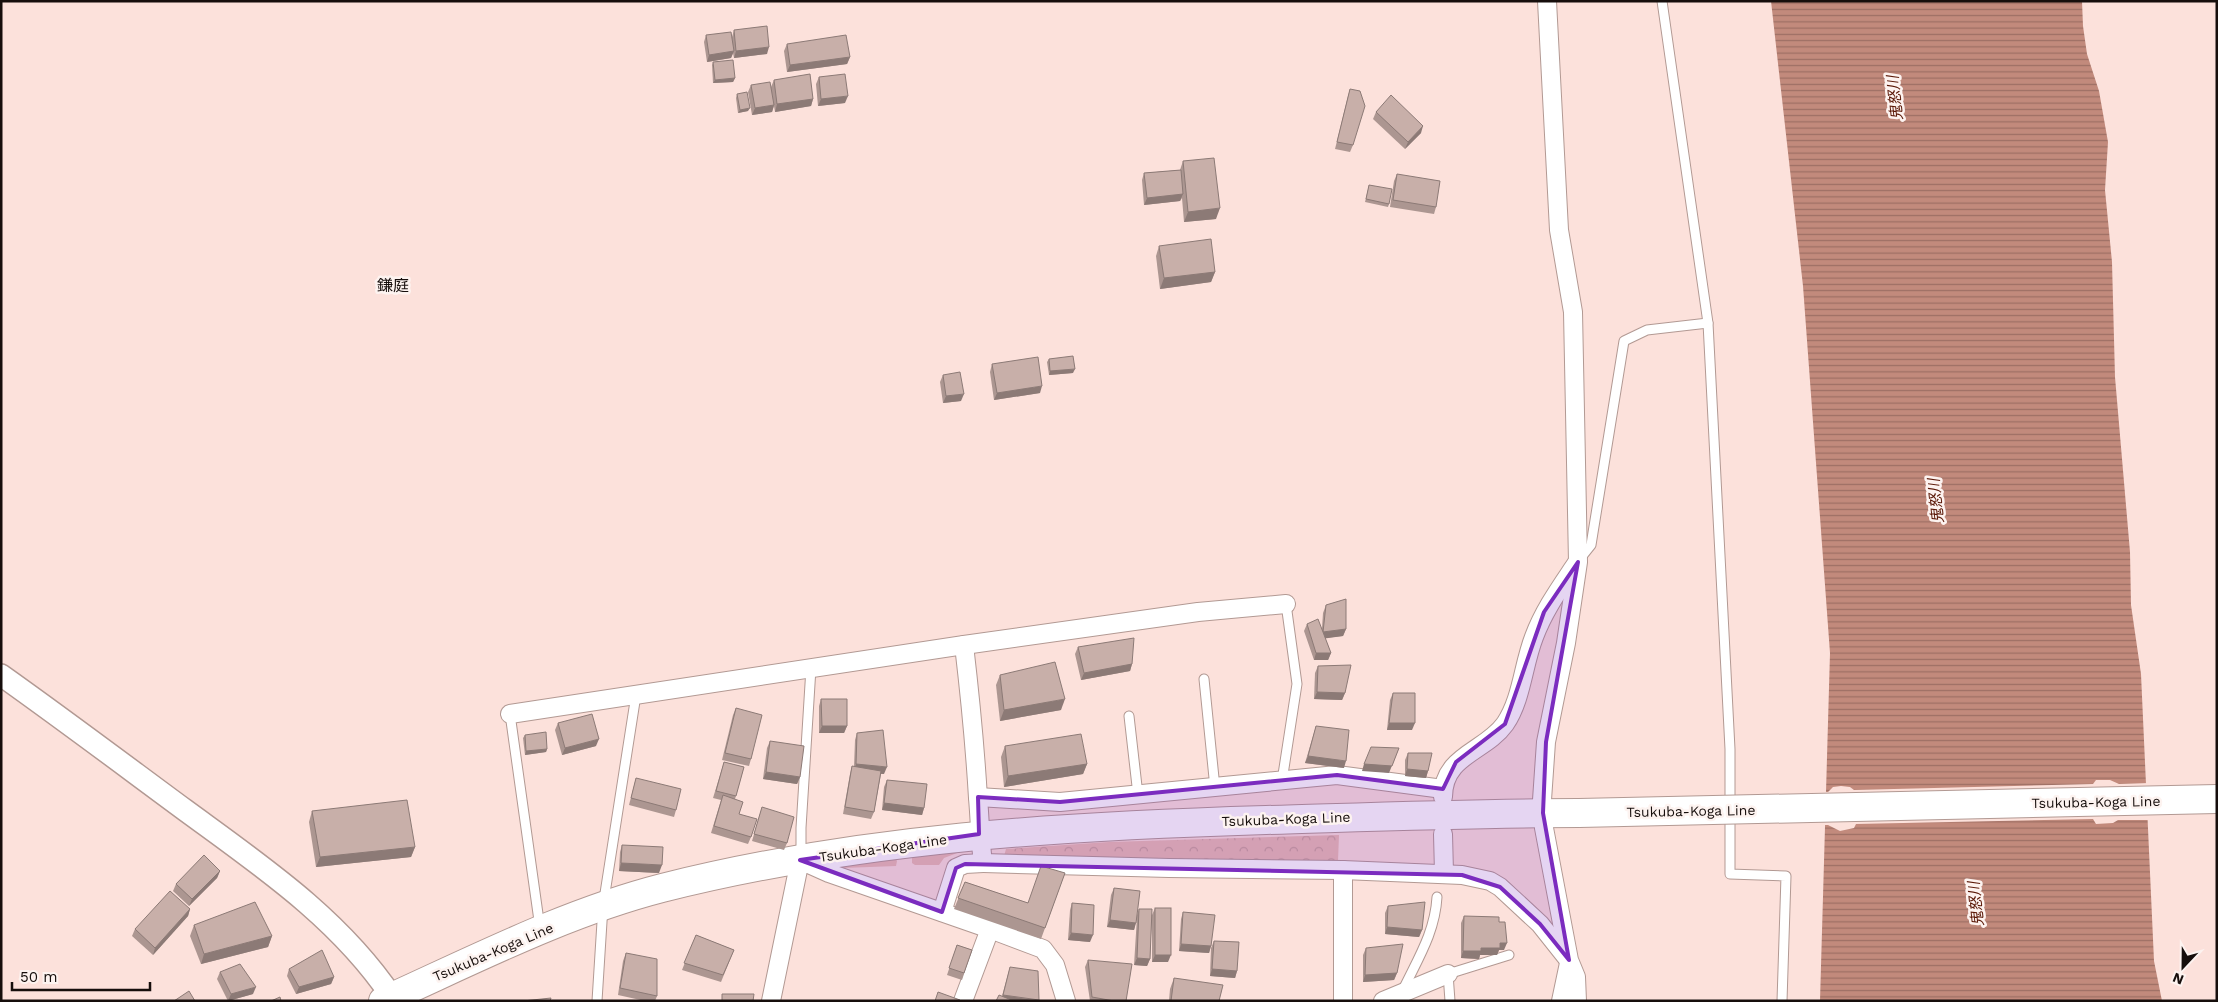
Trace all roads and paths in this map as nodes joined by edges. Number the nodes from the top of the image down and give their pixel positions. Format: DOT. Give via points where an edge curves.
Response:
graph roads {
  1 [pos="1547,1"];
  2 [pos="1662,1"];
  3 [pos="1708,322"];
  4 [pos="1578,562"];
  5 [pos="1286,604"];
  6 [pos="964,645"];
  7 [pos="811,668"];
  8 [pos="1,675"];
  9 [pos="1204,679"];
  10 [pos="636,695"];
  11 [pos="510,714"];
  12 [pos="1129,716"];
  13 [pos="1282,781"];
  14 [pos="1215,788"];
  15 [pos="1138,795"];
  16 [pos="978,797"];
  17 [pos="2217,799"];
  18 [pos="1543,813"];
  19 [pos="979,834"];
  20 [pos="1444,834"];
  21 [pos="800,860"];
  22 [pos="983,863"];
  23 [pos="1343,870"];
  24 [pos="1444,873"];
  25 [pos="1437,897"];
  26 [pos="603,906"];
  27 [pos="942,912"];
  28 [pos="990,929"];
  29 [pos="540,931"];
  30 [pos="1509,955"];
  31 [pos="1569,960"];
  32 [pos="1448,974"];
  33 [pos="1401,993"];
  34 [pos="387,999"];
  35 [pos="597,1001"];
  36 [pos="770,1001"];
  37 [pos="963,1001"];
  38 [pos="1066,1001"];
  39 [pos="1343,1001"];
  40 [pos="1383,1001"];
  41 [pos="1450,1001"];
  42 [pos="1561,1001"];
  43 [pos="1577,1001"];
  44 [pos="1782,1001"];
  1 -- 4 [label="street" via="1560,230 1573,312"];
  2 -- 3 [label="lane"];
  3 -- 4 [label="lane" via="1646,330 1624,341 1591,545"];
  3 -- 44 [label="lane" via="1730,748 1730,874 1786,876"];
  4 -- 13 [label="street" via="1544,612 1514,708 1505,724 1494,737 1456,762 1443,793 1337,775"];
  4 -- 18 [label="street" via="1568,636 1546,742"];
  5 -- 6 [label="street" via="1198,612"];
  5 -- 13 [label="lane" via="1298,684"];
  6 -- 7 [label="street"];
  6 -- 16 [label="street"];
  7 -- 10 [label="street"];
  7 -- 21 [label="lane"];
  8 -- 34 [label="street" via="241,851 315,910 354,948"];
  9 -- 14 [label="lane"];
  10 -- 11 [label="street"];
  10 -- 26 [label="lane"];
  11 -- 29 [label="lane"];
  12 -- 15 [label="lane"];
  13 -- 14 [label="street"];
  14 -- 15 [label="street"];
  15 -- 16 [label="street" via="1060,802"];
  16 -- 19 [label="street"];
  17 -- 18 [label="main road, Tsukuba-Koga Line, bridge"];
  18 -- 19 [label="main road, Tsukuba-Koga Line" via="1121,824"];
  18 -- 31 [label="street"];
  19 -- 21 [label="main road, Tsukuba-Koga Line"];
  19 -- 22 [label="street"];
  20 -- 24 [label="street"];
  21 -- 26 [label="main road, Tsukuba-Koga Line" via="730,872"];
  21 -- 27 [label="street"];
  21 -- 36 [label="street"];
  22 -- 23 [label="street"];
  22 -- 27 [label="street" via="956,868"];
  23 -- 24 [label="street"];
  23 -- 39 [label="street"];
  24 -- 31 [label="street" via="1477,878 1500,887 1540,924"];
  25 -- 33 [label="lane" via="1432,931"];
  26 -- 29 [label="main road, Tsukuba-Koga Line"];
  26 -- 35 [label="lane"];
  27 -- 28 [label="street"];
  28 -- 37 [label="street"];
  28 -- 38 [label="street" via="1043,949 1054,965"];
  29 -- 34 [label="main road, Tsukuba-Koga Line"];
  30 -- 32 [label="lane"];
  31 -- 42 [label="street"];
  31 -- 43 [label="street" via="1576,976"];
  32 -- 33 [label="street"];
  32 -- 41 [label="lane"];
  33 -- 40 [label="street"];
}
